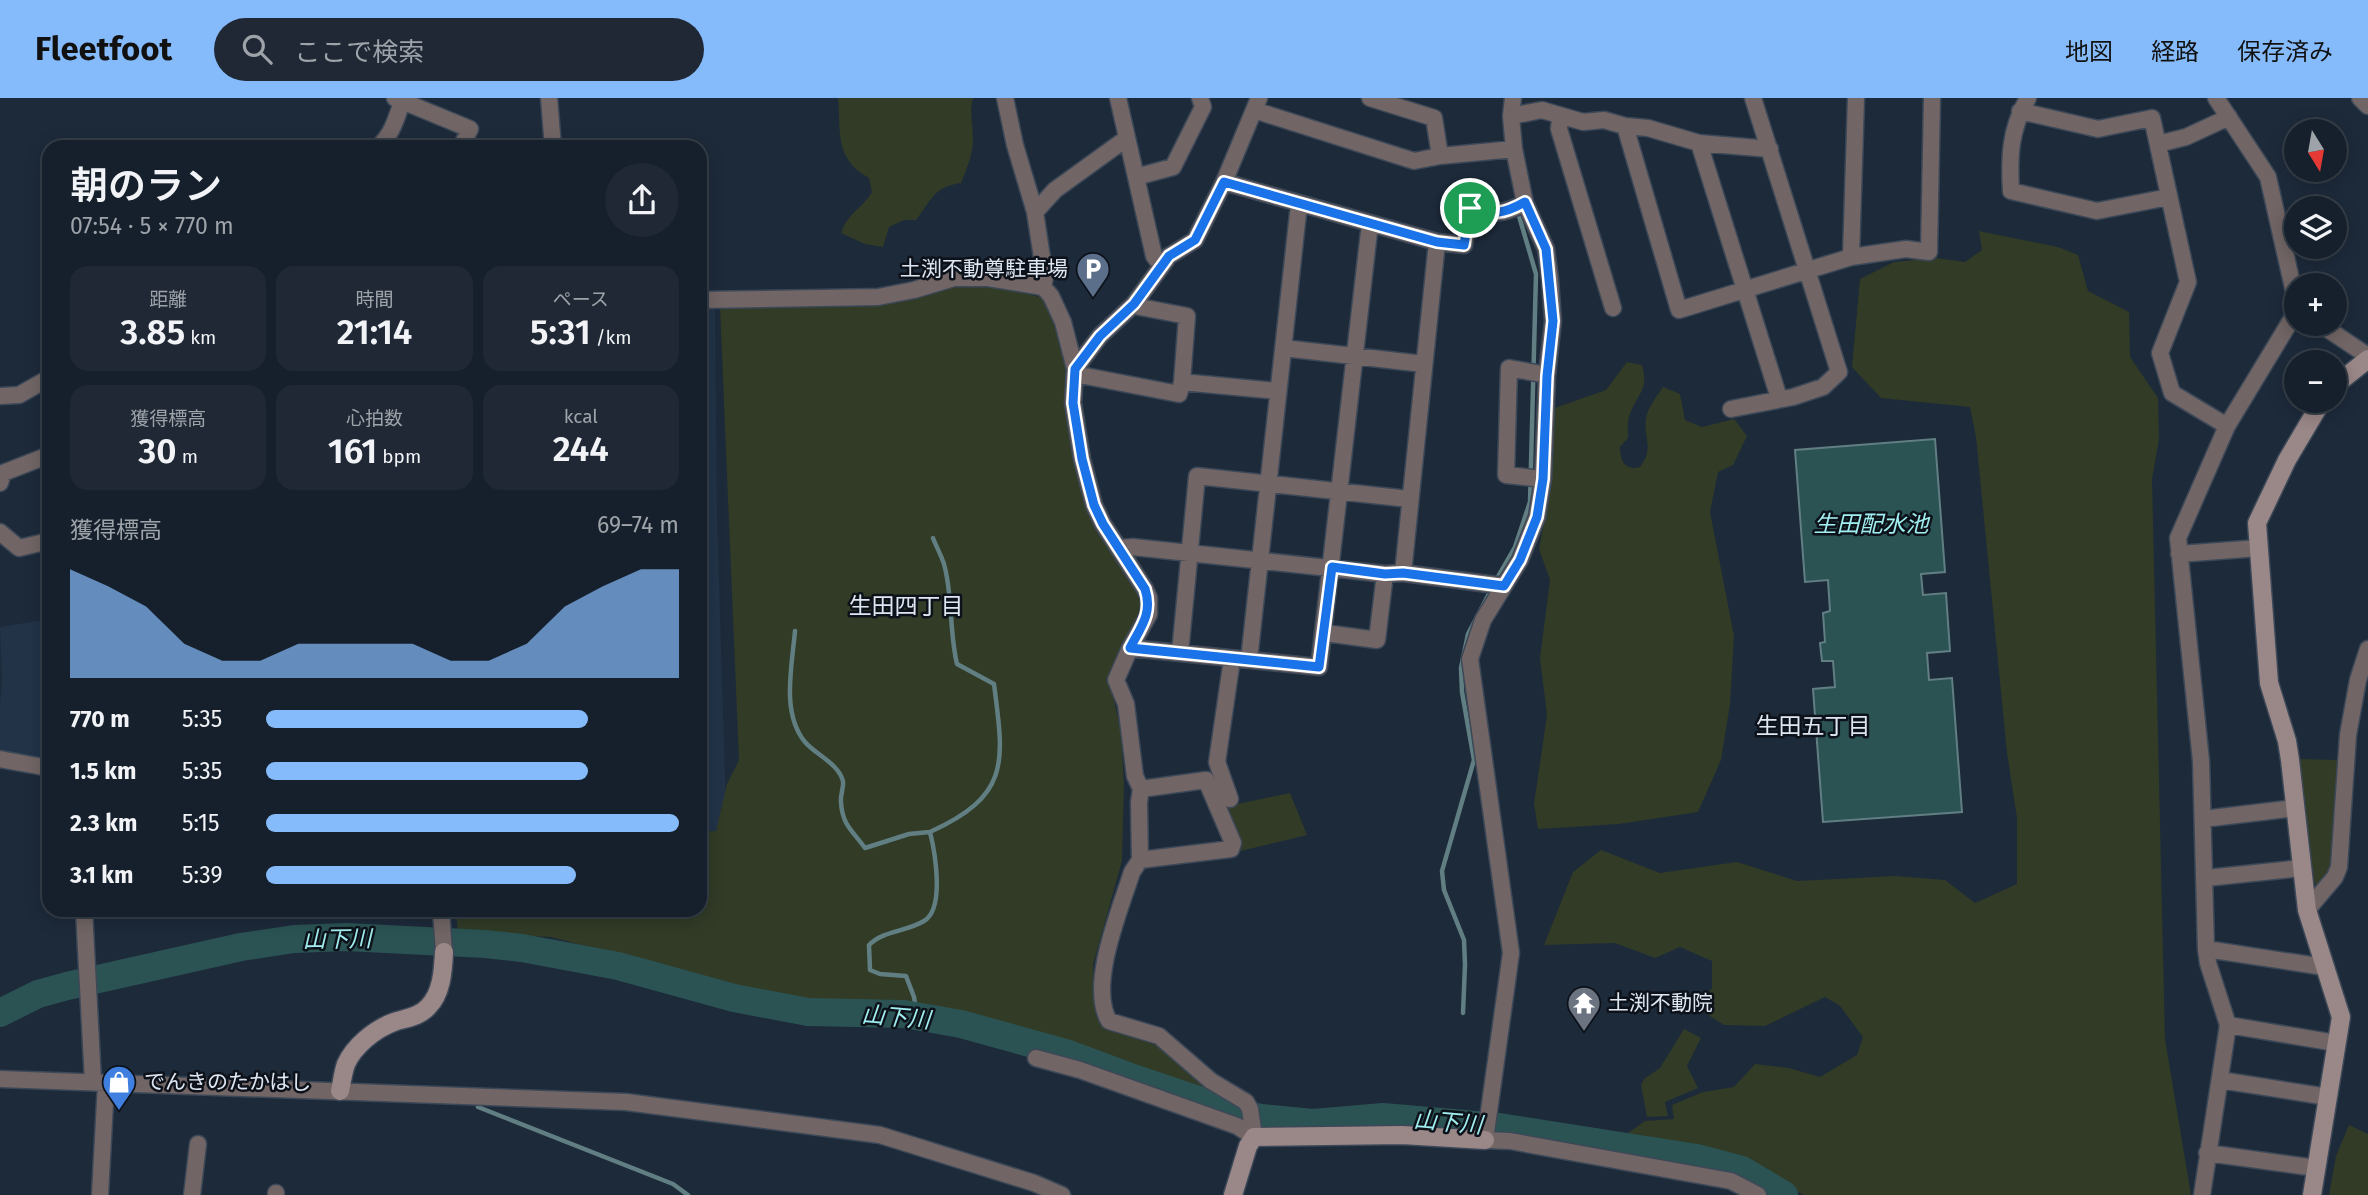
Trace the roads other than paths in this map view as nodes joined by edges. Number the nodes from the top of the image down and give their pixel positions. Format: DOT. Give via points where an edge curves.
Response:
graph roads {
  1 [pos="549,98"];
  2 [pos="1005,98"];
  3 [pos="1118,98"];
  4 [pos="1200,98"];
  5 [pos="1370,98"];
  6 [pos="1513,98"];
  7 [pos="1741,98"];
  8 [pos="1754,98"];
  9 [pos="1856,98"];
  10 [pos="1932,98"];
  11 [pos="2216,98"];
  12 [pos="2360,98"];
  13 [pos="398,100"];
  14 [pos="1256,104"];
  15 [pos="2024,105"];
  16 [pos="2368,106"];
  17 [pos="1511,116"];
  18 [pos="1560,117"];
  19 [pos="2230,117"];
  20 [pos="1625,126"];
  21 [pos="1127,138"];
  22 [pos="386,140"];
  23 [pos="464,140"];
  24 [pos="552,140"];
  25 [pos="1699,143"];
  26 [pos="2158,144"];
  27 [pos="1514,149"];
  28 [pos="1770,149"];
  29 [pos="1440,156"];
  30 [pos="1136,177"];
  31 [pos="1224,182"];
  32 [pos="2169,197"];
  33 [pos="1525,202"];
  34 [pos="1299,204"];
  35 [pos="1035,212"];
  36 [pos="1370,223"];
  37 [pos="1437,242"];
  38 [pos="1851,257"];
  39 [pos="1161,265"];
  40 [pos="1807,272"];
  41 [pos="2290,273"];
  42 [pos="1043,287"];
  43 [pos="1744,292"];
  44 [pos="707,300"];
  45 [pos="1134,304"];
  46 [pos="1613,307"];
  47 [pos="2284,332"];
  48 [pos="2337,336"];
  49 [pos="1283,348"];
  50 [pos="1355,355"];
  51 [pos="2368,357"];
  52 [pos="1424,364"];
  53 [pos="1075,372"];
  54 [pos="2347,375"];
  55 [pos="1547,376"];
  56 [pos="1182,382"];
  57 [pos="42,383"];
  58 [pos="1279,391"];
  59 [pos="0,396"];
  60 [pos="1779,398"];
  61 [pos="1731,409"];
  62 [pos="2315,413"];
  63 [pos="2227,426"];
  64 [pos="42,458"];
  65 [pos="1543,479"];
  66 [pos="0,483"];
  67 [pos="1268,483"];
  68 [pos="1340,492"];
  69 [pos="1409,499"];
  70 [pos="0,531"];
  71 [pos="42,543"];
  72 [pos="1120,548"];
  73 [pos="2259,548"];
  74 [pos="1189,553"];
  75 [pos="2179,554"];
  76 [pos="1259,559"];
  77 [pos="1332,567"];
  78 [pos="1403,573"];
  79 [pos="1385,574"];
  80 [pos="1504,586"];
  81 [pos="1325,633"];
  82 [pos="1130,648"];
  83 [pos="2368,649"];
  84 [pos="1180,653"];
  85 [pos="1232,659"];
  86 [pos="1249,660"];
  87 [pos="0,759"];
  88 [pos="42,767"];
  89 [pos="1140,789"];
  90 [pos="1230,799"];
  91 [pos="2295,808"];
  92 [pos="2203,819"];
  93 [pos="1140,860"];
  94 [pos="2302,868"];
  95 [pos="2206,878"];
  96 [pos="2307,910"];
  97 [pos="84,917"];
  98 [pos="442,917"];
  99 [pos="444,944"];
  100 [pos="2206,949"];
  101 [pos="2324,967"];
  102 [pos="2228,1025"];
  103 [pos="2336,1043"];
  104 [pos="1036,1058"];
  105 [pos="0,1079"];
  106 [pos="2220,1080"];
  107 [pos="99,1083"];
  108 [pos="340,1091"];
  109 [pos="2328,1097"];
  110 [pos="1252,1123"];
  111 [pos="1486,1137"];
  112 [pos="198,1144"];
  113 [pos="2207,1153"];
  114 [pos="2316,1168"];
  115 [pos="100,1195"];
  116 [pos="192,1195"];
  117 [pos="1062,1195"];
  118 [pos="1233,1195"];
  119 [pos="1758,1195"];
  120 [pos="2202,1195"];
  121 [pos="2312,1195"];
  1 -- 24 [label="street"];
  2 -- 35 [label="street"];
  3 -- 21 [label="street"];
  4 -- 30 [label="street" via="1203,107 1173,167"];
  5 -- 29 [label="street" via="1434,118"];
  6 -- 17 [label="street"];
  7 -- 8 [label="street"];
  8 -- 28 [label="street"];
  9 -- 38 [label="street"];
  10 -- 38 [label="street" via="1929,252 1906,249"];
  11 -- 19 [label="street"];
  12 -- 16 [label="street"];
  13 -- 22 [label="street"];
  13 -- 23 [label="street" via="470,129"];
  14 -- 29 [label="street" via="1414,161"];
  14 -- 31 [label="street"];
  15 -- 26 [label="street" via="2098,129 2152,118"];
  15 -- 32 [label="street" via="2009,153 2011,191 2097,211"];
  17 -- 18 [label="street" via="1542,110"];
  17 -- 27 [label="street"];
  18 -- 20 [label="street"];
  18 -- 46 [label="street" via="1559,129"];
  19 -- 26 [label="street"];
  19 -- 41 [label="street" via="2268,177"];
  20 -- 25 [label="street"];
  20 -- 43 [label="street" via="1679,310"];
  21 -- 30 [label="street"];
  21 -- 35 [label="street" via="1055,190"];
  25 -- 28 [label="street"];
  25 -- 43 [label="street"];
  26 -- 32 [label="street"];
  27 -- 29 [label="street"];
  27 -- 33 [label="street"];
  28 -- 40 [label="street"];
  30 -- 39 [label="street" via="1154,256"];
  31 -- 34 [label="street"];
  31 -- 39 [label="street" via="1195,240"];
  32 -- 63 [label="street" via="2188,282 2160,353 2172,393"];
  33 -- 37 [label="street" via="1495,214 1470,208 1464,245"];
  33 -- 55 [label="street" via="1546,249 1550,279 1553,321"];
  34 -- 36 [label="street"];
  34 -- 49 [label="street"];
  35 -- 42 [label="street"];
  36 -- 37 [label="street"];
  36 -- 50 [label="street"];
  37 -- 52 [label="street"];
  38 -- 40 [label="street"];
  39 -- 45 [label="street"];
  40 -- 43 [label="street"];
  40 -- 60 [label="street" via="1839,372 1823,387"];
  42 -- 44 [label="street" via="954,278 878,297"];
  42 -- 53 [label="street" via="1063,322"];
  43 -- 60 [label="street"];
  45 -- 53 [label="street" via="1100,336"];
  45 -- 56 [label="street" via="1187,316"];
  47 -- 63 [label="street"];
  48 -- 51 [label="street"];
  49 -- 50 [label="street"];
  49 -- 58 [label="street"];
  50 -- 52 [label="street"];
  50 -- 68 [label="street"];
  51 -- 54 [label="street"];
  52 -- 69 [label="street"];
  53 -- 56 [label="street" via="1179,394"];
  53 -- 72 [label="street" via="1073,403 1082,459 1094,505"];
  55 -- 65 [label="street"];
  55 -- 65 [label="street" via="1509,368 1506,475"];
  56 -- 58 [label="street"];
  57 -- 59 [label="street" via="19,395"];
  58 -- 67 [label="street"];
  60 -- 61 [label="street"];
  62 -- 73 [label="street" via="2257,523"];
  63 -- 75 [label="street" via="2178,538"];
  64 -- 66 [label="street" via="4,473"];
  65 -- 80 [label="street" via="1537,517"];
  67 -- 68 [label="street"];
  67 -- 74 [label="street" via="1197,476"];
  67 -- 76 [label="street"];
  68 -- 69 [label="street"];
  68 -- 77 [label="street"];
  69 -- 78 [label="street"];
  70 -- 71 [label="street" via="19,548"];
  72 -- 74 [label="street"];
  72 -- 82 [label="street" via="1145,589 1149,605 1149,614"];
  73 -- 75 [label="street"];
  73 -- 91 [label="street" via="2269,683 2287,741"];
  74 -- 76 [label="street"];
  74 -- 84 [label="street"];
  75 -- 92 [label="street"];
  76 -- 77 [label="street"];
  76 -- 86 [label="street"];
  77 -- 79 [label="street"];
  77 -- 81 [label="street"];
  78 -- 79 [label="street"];
  78 -- 80 [label="street"];
  79 -- 81 [label="street" via="1377,640"];
  80 -- 111 [label="street" via="1483,620 1470,659 1511,953"];
  81 -- 86 [label="street" via="1319,667"];
  82 -- 84 [label="street"];
  82 -- 89 [label="street" via="1116,680 1126,704"];
  83 -- 96 [label="street" via="2348,735 2339,867"];
  84 -- 85 [label="street"];
  85 -- 86 [label="street"];
  85 -- 90 [label="street" via="1217,762"];
  87 -- 88 [label="street"];
  89 -- 93 [label="street"];
  89 -- 93 [label="street" via="1206,780 1233,843 1231,849"];
  91 -- 92 [label="street"];
  91 -- 94 [label="street"];
  92 -- 95 [label="street"];
  93 -- 110 [label="street" via="1132,872 1103,966 1104,1013 1109,1021 1159,1036 1211,1081 1246,1102"];
  94 -- 95 [label="street"];
  94 -- 96 [label="street"];
  95 -- 100 [label="street"];
  96 -- 101 [label="street"];
  97 -- 107 [label="street"];
  98 -- 99 [label="street"];
  99 -- 108 [label="street" via="441,982 429,1007 381,1027 365,1040 346,1063"];
  100 -- 101 [label="street"];
  100 -- 102 [label="street"];
  101 -- 103 [label="street" via="2341,1017"];
  102 -- 103 [label="street"];
  102 -- 106 [label="street"];
  103 -- 109 [label="street"];
  104 -- 110 [label="street" via="1237,1126"];
  105 -- 107 [label="street"];
  106 -- 109 [label="street"];
  106 -- 113 [label="street"];
  107 -- 108 [label="street"];
  107 -- 115 [label="street"];
  108 -- 117 [label="street" via="626,1102 820,1126 880,1135"];
  109 -- 114 [label="street"];
  110 -- 111 [label="street"];
  110 -- 118 [label="street"];
  111 -- 119 [label="street" via="1731,1181"];
  112 -- 116 [label="street"];
  113 -- 114 [label="street"];
  113 -- 120 [label="street"];
  114 -- 121 [label="street"];
}
